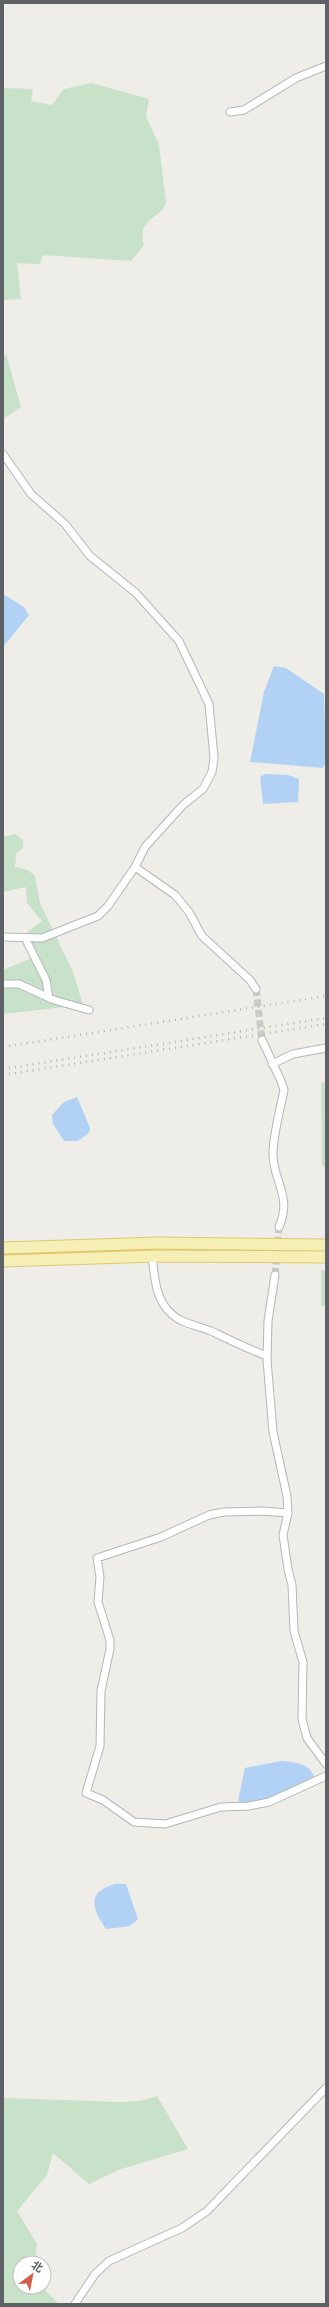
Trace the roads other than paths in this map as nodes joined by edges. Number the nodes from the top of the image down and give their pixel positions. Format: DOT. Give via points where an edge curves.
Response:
graph roads {
  1 [pos="326,66"];
  2 [pos="230,112"];
  3 [pos="3,454"];
  4 [pos="135,866"];
  5 [pos="3,937"];
  6 [pos="25,938"];
  7 [pos="3,984"];
  8 [pos="256,989"];
  9 [pos="49,998"];
  10 [pos="89,1010"];
  11 [pos="262,1040"];
  12 [pos="326,1048"];
  13 [pos="272,1064"];
  14 [pos="279,1227"];
  15 [pos="326,1245"];
  16 [pos="3,1248"];
  17 [pos="152,1256"];
  18 [pos="326,1257"];
  19 [pos="3,1261"];
  20 [pos="275,1275"];
  21 [pos="267,1356"];
  22 [pos="288,1513"];
  23 [pos="326,1764"];
  24 [pos="326,1776"];
  25 [pos="326,2088"];
  26 [pos="75,2304"];
  1 -- 2 [label="street" via="296,78 244,110"];
  3 -- 4 [label="street" via="33,496 65,524 90,556 136,593 179,640 209,704 214,758 211,776 203,788 183,805 145,847"];
  4 -- 6 [label="street" via="108,906 98,916 42,938"];
  4 -- 8 [label="street" via="179,899 202,936 250,980"];
  5 -- 6 [label="street"];
  6 -- 9 [label="street" via="46,980"];
  7 -- 9 [label="street" via="19,984"];
  9 -- 10 [label="street"];
  11 -- 13 [label="street"];
  12 -- 13 [label="street" via="293,1054"];
  13 -- 14 [label="street" via="284,1090 273,1152 285,1201"];
  15 -- 16 [label="main road" via="164,1243"];
  17 -- 18 [label="main road"];
  17 -- 19 [label="main road"];
  17 -- 21 [label="street" via="157,1293 169,1311 186,1322"];
  20 -- 21 [label="street" via="268,1321"];
  21 -- 22 [label="street" via="273,1432 287,1496"];
  22 -- 23 [label="street" via="284,1535 292,1585 294,1631 303,1662 302,1719 307,1738"];
  22 -- 24 [label="street" via="231,1512 209,1515 161,1537 97,1558 100,1577 98,1602 110,1640 110,1649 101,1691 100,1746 86,1794 103,1800 134,1822 165,1824 221,1807 269,1802"];
  25 -- 26 [label="street" via="207,2211 182,2228 109,2261 95,2274"];
}
